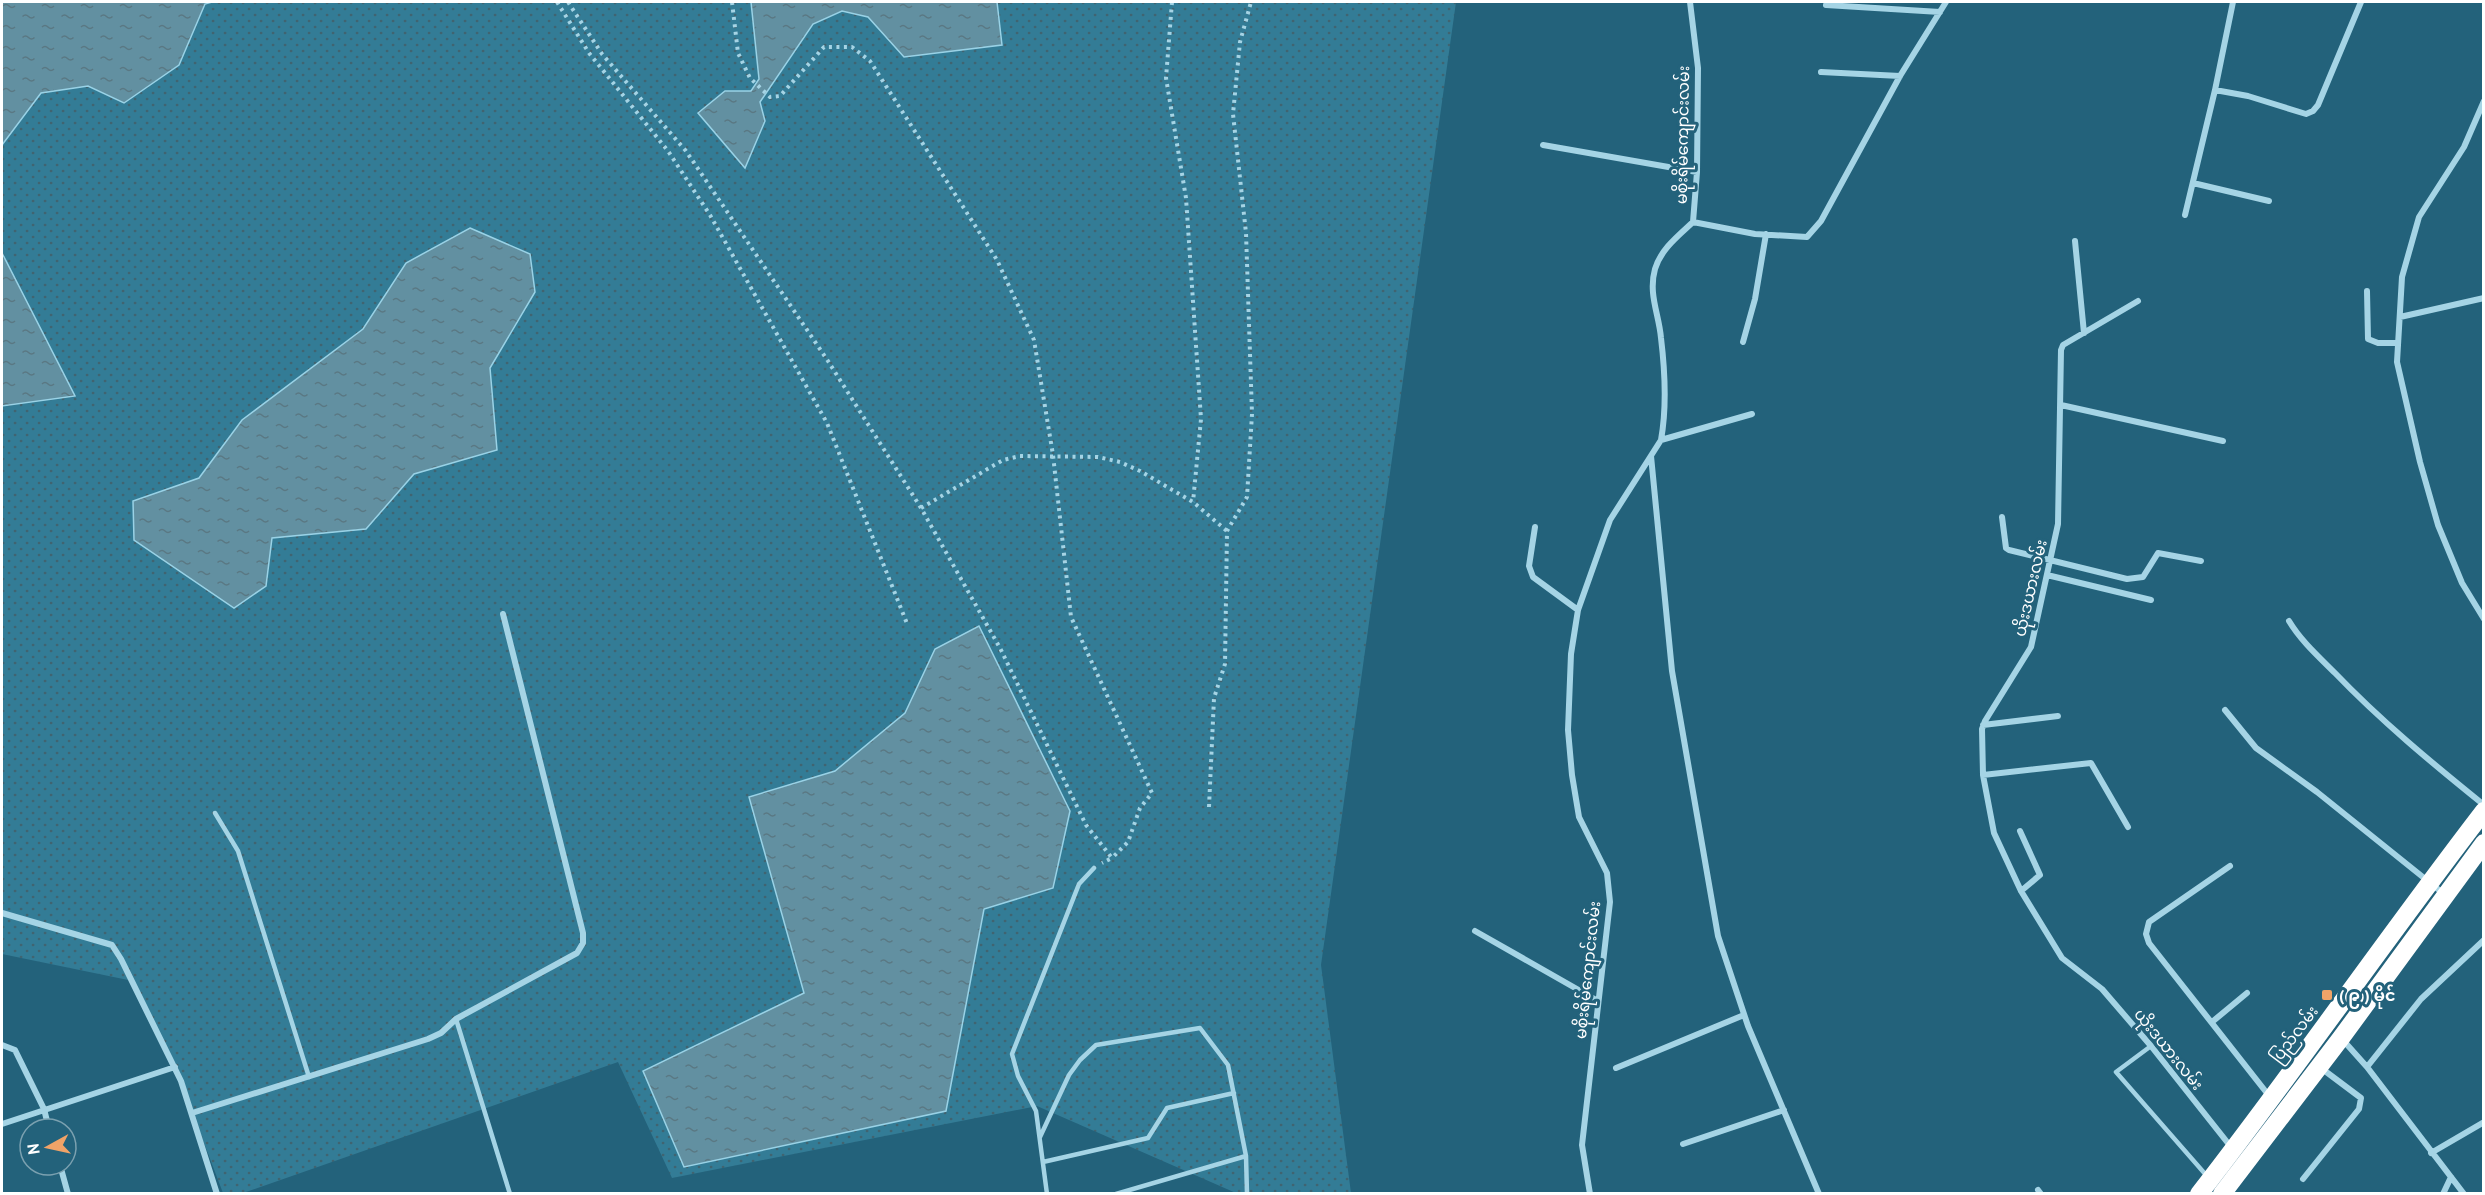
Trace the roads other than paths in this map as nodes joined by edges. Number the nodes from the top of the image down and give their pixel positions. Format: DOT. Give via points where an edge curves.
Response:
graph roads {
  1 [pos="1690,2"];
  2 [pos="1946,2"];
  3 [pos="2233,2"];
  4 [pos="2361,2"];
  5 [pos="1826,5"];
  6 [pos="1940,12"];
  7 [pos="1821,72"];
  8 [pos="1900,76"];
  9 [pos="2215,90"];
  10 [pos="2484,101"];
  11 [pos="1543,146"];
  12 [pos="1697,172"];
  13 [pos="2193,183"];
  14 [pos="2270,201"];
  15 [pos="2185,215"];
  16 [pos="1693,222"];
  17 [pos="1766,234"];
  18 [pos="2075,241"];
  19 [pos="2367,291"];
  20 [pos="2484,298"];
  21 [pos="2138,301"];
  22 [pos="2400,317"];
  23 [pos="2084,333"];
  24 [pos="1743,342"];
  25 [pos="2398,343"];
  26 [pos="2061,405"];
  27 [pos="1752,414"];
  28 [pos="1661,440"];
  29 [pos="2223,441"];
  30 [pos="1651,456"];
  31 [pos="2002,518"];
  32 [pos="1535,527"];
  33 [pos="2201,561"];
  34 [pos="2049,562"];
  35 [pos="2047,575"];
  36 [pos="2151,600"];
  37 [pos="1578,610"];
  38 [pos="503,614"];
  39 [pos="2484,619"];
  40 [pos="2289,621"];
  41 [pos="2225,710"];
  42 [pos="2058,716"];
  43 [pos="1983,725"];
  44 [pos="1983,775"];
  45 [pos="2484,805"];
  46 [pos="2484,811"];
  47 [pos="214,813"];
  48 [pos="2127,827"];
  49 [pos="2020,831"];
  50 [pos="2484,843"];
  51 [pos="2230,866"];
  52 [pos="1094,868"];
  53 [pos="2429,882"];
  54 [pos="2021,891"];
  55 [pos="2444,895"];
  56 [pos="2,913"];
  57 [pos="1475,931"];
  58 [pos="2484,940"];
  59 [pos="2247,993"];
  60 [pos="1598,1000"];
  61 [pos="1744,1015"];
  62 [pos="456,1019"];
  63 [pos="2212,1022"];
  64 [pos="2325,1024"];
  65 [pos="2341,1038"];
  66 [pos="2,1045"];
  67 [pos="2151,1046"];
  68 [pos="2318,1066"];
  69 [pos="175,1067"];
  70 [pos="2367,1067"];
  71 [pos="1616,1068"];
  72 [pos="309,1077"];
  73 [pos="1234,1093"];
  74 [pos="2270,1097"];
  75 [pos="44,1109"];
  76 [pos="1784,1110"];
  77 [pos="192,1113"];
  78 [pos="46,1117"];
  79 [pos="2484,1122"];
  80 [pos="2,1124"];
  81 [pos="1040,1137"];
  82 [pos="1683,1144"];
  83 [pos="2234,1150"];
  84 [pos="2431,1153"];
  85 [pos="1246,1156"];
  86 [pos="1043,1162"];
  87 [pos="2243,1167"];
  88 [pos="63,1177"];
  89 [pos="2451,1177"];
  90 [pos="2303,1179"];
  91 [pos="2204,1186"];
  92 [pos="1119,1193"];
  93 [pos="2224,1193"];
  94 [pos="68,1194"];
  95 [pos="218,1194"];
  96 [pos="510,1194"];
  97 [pos="1047,1194"];
  98 [pos="1247,1194"];
  99 [pos="1590,1194"];
  100 [pos="1819,1194"];
  101 [pos="2443,1194"];
  102 [pos="2464,1194"];
  1 -- 12 [label="street, မစိုးရိမ်ကျောင်းလမ်း" via="1698,68"];
  2 -- 6 [label="street"];
  3 -- 9 [label="street"];
  4 -- 9 [label="street" via="2313,111 2306,114"];
  5 -- 6 [label="street"];
  6 -- 8 [label="street"];
  7 -- 8 [label="street"];
  8 -- 17 [label="street" via="1821,221 1807,237"];
  9 -- 13 [label="street"];
  10 -- 22 [label="street" via="2464,147 2419,217 2402,277"];
  11 -- 12 [label="street"];
  12 -- 16 [label="street, မစိုးရိမ်ကျောင်းလမ်း"];
  13 -- 14 [label="street"];
  13 -- 15 [label="street"];
  16 -- 17 [label="street"];
  16 -- 28 [label="street, မစိုးရိမ်ကျောင်းလမ်း" via="1669,245 1655,268 1652,294 1664,375"];
  17 -- 24 [label="street"];
  18 -- 23 [label="street"];
  19 -- 25 [label="street" via="2368,339"];
  20 -- 22 [label="street"];
  21 -- 23 [label="street, ယိုးဒယားလမ်း"];
  22 -- 25 [label="street"];
  23 -- 26 [label="street, ယိုးဒယားလမ်း" via="2061,350"];
  25 -- 39 [label="street" via="2397,362 2438,525 2463,583"];
  26 -- 29 [label="street"];
  26 -- 34 [label="street, ယိုးဒယားလမ်း" via="2058,524"];
  27 -- 28 [label="street"];
  28 -- 30 [label="street, မစိုးရိမ်ကျောင်းလမ်း"];
  30 -- 37 [label="street, မစိုးရိမ်ကျောင်းလမ်း" via="1610,520"];
  30 -- 61 [label="street" via="1672,671 1718,936"];
  31 -- 34 [label="street" via="2006,548"];
  32 -- 37 [label="street" via="1529,566 1533,577"];
  33 -- 34 [label="street" via="2158,554 2143,577 2127,579"];
  34 -- 35 [label="street, ယိုးဒယားလမ်း"];
  35 -- 36 [label="street"];
  35 -- 43 [label="street, ယိုးဒယားလမ်း" via="2031,647"];
  37 -- 60 [label="street, မစိုးရိမ်ကျောင်းလမ်း" via="1571,654 1568,730 1579,817 1606,873 1610,903"];
  38 -- 62 [label="street" via="583,943 577,953"];
  40 -- 45 [label="street" via="2297,635 2360,699"];
  41 -- 53 [label="street" via="2256,748"];
  42 -- 43 [label="street"];
  43 -- 44 [label="street, ယိုးဒယားလမ်း"];
  44 -- 48 [label="street" via="2091,764"];
  44 -- 54 [label="street, ယိုးဒယားလမ်း" via="1994,832"];
  46 -- 53 [label="highway, ပြည်လမ်း"];
  47 -- 72 [label="lane" via="238,851"];
  49 -- 54 [label="street" via="2040,875"];
  50 -- 55 [label="highway"];
  51 -- 63 [label="street" via="2149,922 2146,934 2170,973"];
  52 -- 81 [label="lane" via="1079,884 1012,1054 1018,1076 1036,1111"];
  53 -- 55 [label="street"];
  53 -- 64 [label="highway, ပြည်လမ်း"];
  54 -- 67 [label="street, ယိုးဒယားလမ်း" via="2062,958 2102,989"];
  55 -- 65 [label="highway"];
  56 -- 69 [label="street" via="112,945"];
  57 -- 60 [label="street"];
  58 -- 70 [label="street" via="2421,999"];
  59 -- 63 [label="street"];
  60 -- 99 [label="street, မစိုးရိမ်ကျောင်းလမ်း" via="1582,1145"];
  61 -- 71 [label="street"];
  61 -- 76 [label="street"];
  62 -- 72 [label="street" via="428,1039"];
  62 -- 96 [label="lane"];
  63 -- 74 [label="street"];
  64 -- 65 [label="street"];
  64 -- 74 [label="highway, ပြည်လမ်း"];
  65 -- 68 [label="highway"];
  65 -- 70 [label="street"];
  66 -- 75 [label="street" via="15,1050"];
  67 -- 83 [label="street, ယိုးဒယားလမ်း"];
  67 -- 91 [label="lane" via="2116,1072"];
  68 -- 87 [label="highway"];
  68 -- 90 [label="street" via="2361,1098 2359,1109"];
  69 -- 75 [label="street"];
  69 -- 77 [label="street"];
  70 -- 84 [label="street"];
  72 -- 77 [label="street"];
  73 -- 81 [label="lane" via="1228,1065 1200,1028 1096,1046 1069,1075"];
  73 -- 85 [label="lane"];
  73 -- 86 [label="lane" via="1167,1108 1148,1138"];
  74 -- 83 [label="highway, ပြည်လမ်း"];
  75 -- 78 [label="street"];
  75 -- 80 [label="street"];
  76 -- 82 [label="street"];
  76 -- 100 [label="street"];
  77 -- 95 [label="street"];
  79 -- 84 [label="street"];
  81 -- 86 [label="lane"];
  83 -- 87 [label="street, ယိုးဒယားလမ်း"];
  83 -- 91 [label="highway, ပြည်လမ်း"];
  84 -- 89 [label="street"];
  85 -- 92 [label="lane"];
  85 -- 98 [label="lane"];
  86 -- 97 [label="lane"];
  87 -- 93 [label="highway"];
  88 -- 94 [label="street"];
  89 -- 101 [label="street"];
  89 -- 102 [label="street"];
}
